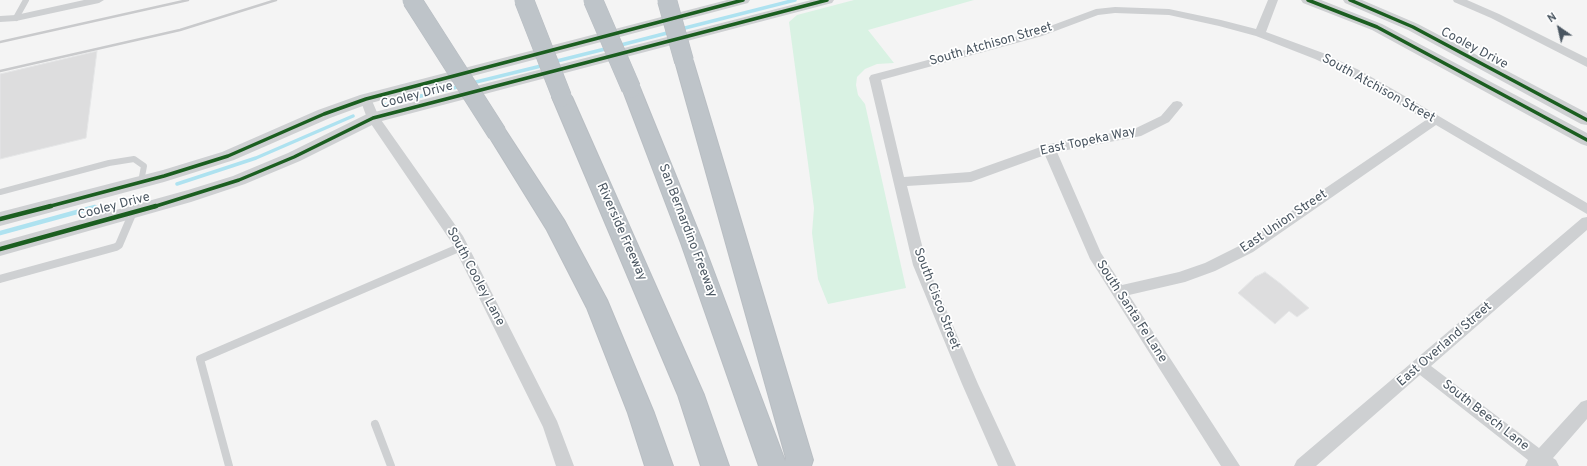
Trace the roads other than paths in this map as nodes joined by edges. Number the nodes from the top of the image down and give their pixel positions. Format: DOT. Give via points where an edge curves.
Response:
graph roads {
  1 [pos="26,0"];
  2 [pos="99,0"];
  3 [pos="412,0"];
  4 [pos="524,0"];
  5 [pos="592,0"];
  6 [pos="667,0"];
  7 [pos="743,0"];
  8 [pos="827,0"];
  9 [pos="1273,0"];
  10 [pos="1308,0"];
  11 [pos="1350,0"];
  12 [pos="1458,0"];
  13 [pos="16,18"];
  14 [pos="0,19"];
  15 [pos="1260,34"];
  16 [pos="1587,63"];
  17 [pos="875,78"];
  18 [pos="366,98"];
  19 [pos="1177,105"];
  20 [pos="373,118"];
  21 [pos="1435,120"];
  22 [pos="1587,120"];
  23 [pos="1587,140"];
  24 [pos="1049,149"];
  25 [pos="141,182"];
  26 [pos="899,182"];
  27 [pos="0,192"];
  28 [pos="1587,209"];
  29 [pos="133,212"];
  30 [pos="0,219"];
  31 [pos="1587,222"];
  32 [pos="461,247"];
  33 [pos="0,249"];
  34 [pos="0,279"];
  35 [pos="1118,292"];
  36 [pos="1421,366"];
  37 [pos="1587,407"];
  38 [pos="375,424"];
  39 [pos="1541,464"];
  40 [pos="229,466"];
  41 [pos="391,466"];
  42 [pos="565,466"];
  43 [pos="659,466"];
  44 [pos="715,466"];
  45 [pos="773,466"];
  46 [pos="796,466"];
  47 [pos="1007,466"];
  48 [pos="1231,466"];
  49 [pos="1303,466"];
  1 -- 13 [label="lane"];
  2 -- 13 [label="street"];
  3 -- 43 [label="highway, bridge" via="556,226 599,307 642,414"];
  4 -- 44 [label="highway, Riverside Freeway, bridge" via="562,97 691,395"];
  5 -- 45 [label="highway, San Bernardino Freeway, bridge" via="631,88 692,243"];
  6 -- 46 [label="highway, bridge" via="800,460"];
  7 -- 18 [label="street, Cooley Drive"];
  8 -- 20 [label="street, Cooley Drive"];
  9 -- 15 [label="street"];
  10 -- 23 [label="street, Cooley Drive" via="1377,27"];
  11 -- 22 [label="street, Cooley Drive" via="1413,27"];
  12 -- 16 [label="street"];
  13 -- 14 [label="street"];
  15 -- 17 [label="street, South Atchison Street" via="1169,12 1096,12 1038,34"];
  15 -- 21 [label="street, South Atchison Street" via="1319,56 1355,73"];
  17 -- 26 [label="street, South Cisco Street"];
  18 -- 20 [label="street, South Cooley Lane"];
  18 -- 25 [label="street, Cooley Drive" via="228,156"];
  19 -- 24 [label="street, East Topeka Way" via="1165,119 1137,133"];
  20 -- 29 [label="street, Cooley Drive" via="294,157 238,180"];
  20 -- 32 [label="street, South Cooley Lane"];
  21 -- 28 [label="street, South Atchison Street"];
  21 -- 35 [label="street, East Union Street" via="1248,248 1210,268 1180,278"];
  24 -- 26 [label="street, East Topeka Way" via="971,177"];
  24 -- 35 [label="street, South Santa Fe Lane" via="1095,255"];
  25 -- 27 [label="lane" via="144,166 134,159 109,163"];
  25 -- 29 [label="street"];
  25 -- 30 [label="street, Cooley Drive"];
  26 -- 47 [label="street, South Cisco Street" via="920,265"];
  29 -- 33 [label="street, Cooley Drive"];
  29 -- 34 [label="lane" via="116,247"];
  31 -- 36 [label="street, East Overland Street"];
  32 -- 40 [label="lane" via="200,359"];
  32 -- 42 [label="street, South Cooley Lane" via="551,426"];
  35 -- 48 [label="street, South Santa Fe Lane"];
  36 -- 39 [label="street, South Beech Lane"];
  36 -- 49 [label="street, East Overland Street"];
  37 -- 39 [label="street"];
  38 -- 41 [label="lane"];
}
